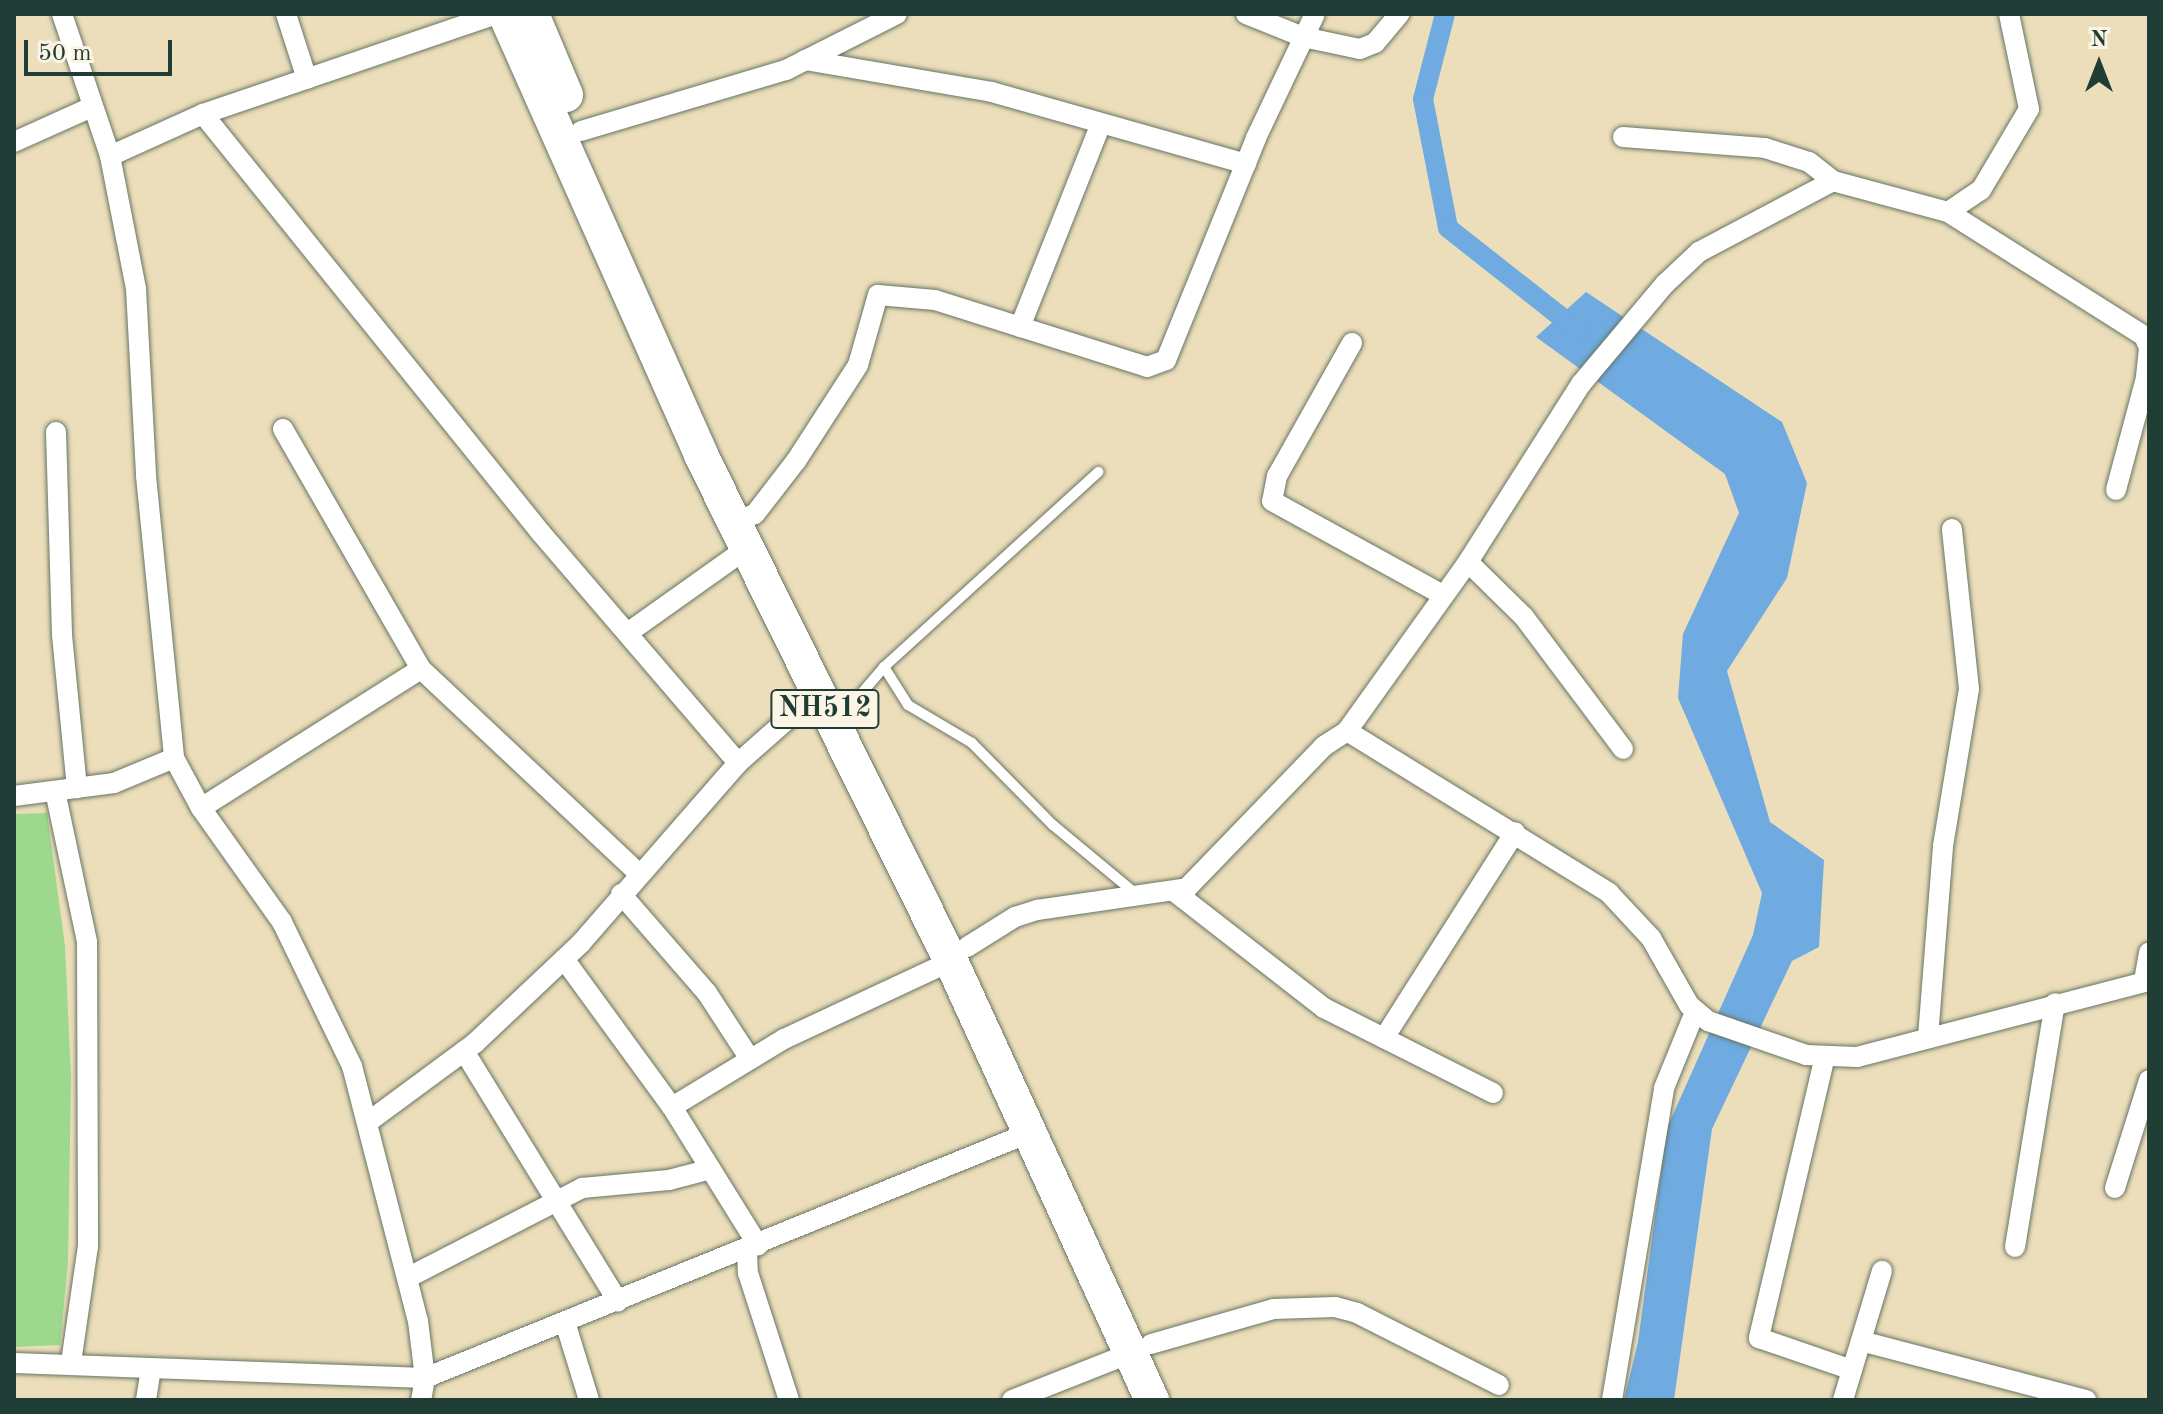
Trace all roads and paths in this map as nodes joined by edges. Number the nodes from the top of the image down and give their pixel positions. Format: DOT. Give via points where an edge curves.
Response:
graph roads {
  1 [pos="62,14"];
  2 [pos="286,14"];
  3 [pos="496,14"];
  4 [pos="505,14"];
  5 [pos="532,14"];
  6 [pos="897,14"];
  7 [pos="1246,14"];
  8 [pos="1315,14"];
  9 [pos="1399,14"];
  10 [pos="2009,14"];
  11 [pos="1303,37"];
  12 [pos="805,60"];
  13 [pos="307,79"];
  14 [pos="92,107"];
  15 [pos="203,114"];
  16 [pos="1101,123"];
  17 [pos="581,131"];
  18 [pos="1623,137"];
  19 [pos="14,142"];
  20 [pos="110,156"];
  21 [pos="1246,164"];
  22 [pos="1833,181"];
  23 [pos="1948,212"];
  24 [pos="1020,327"];
  25 [pos="1352,343"];
  26 [pos="283,429"];
  27 [pos="56,432"];
  28 [pos="1098,472"];
  29 [pos="2116,490"];
  30 [pos="745,528"];
  31 [pos="1952,529"];
  32 [pos="1468,562"];
  33 [pos="1443,595"];
  34 [pos="629,632"];
  35 [pos="884,667"];
  36 [pos="421,669"];
  37 [pos="817,693"];
  38 [pos="849,708"];
  39 [pos="1347,731"];
  40 [pos="1623,749"];
  41 [pos="174,758"];
  42 [pos="738,763"];
  43 [pos="77,788"];
  44 [pos="55,791"];
  45 [pos="14,796"];
  46 [pos="201,808"];
  47 [pos="1515,832"];
  48 [pos="638,873"];
  49 [pos="1175,892"];
  50 [pos="621,894"];
  51 [pos="1140,897"];
  52 [pos="2149,952"];
  53 [pos="959,954"];
  54 [pos="564,959"];
  55 [pos="2146,981"];
  56 [pos="2055,1003"];
  57 [pos="1702,1016"];
  58 [pos="1928,1037"];
  59 [pos="1384,1038"];
  60 [pos="464,1051"];
  61 [pos="1815,1056"];
  62 [pos="750,1059"];
  63 [pos="2149,1080"];
  64 [pos="1493,1093"];
  65 [pos="672,1107"];
  66 [pos="368,1122"];
  67 [pos="1031,1132"];
  68 [pos="711,1169"];
  69 [pos="2115,1188"];
  70 [pos="557,1198"];
  71 [pos="2015,1247"];
  72 [pos="752,1248"];
  73 [pos="1882,1271"];
  74 [pos="409,1277"];
  75 [pos="618,1301"];
  76 [pos="565,1322"];
  77 [pos="1861,1341"];
  78 [pos="1141,1348"];
  79 [pos="71,1362"];
  80 [pos="14,1363"];
  81 [pos="151,1370"];
  82 [pos="1852,1370"];
  83 [pos="425,1378"];
  84 [pos="1499,1385"];
  85 [pos="146,1400"];
  86 [pos="421,1400"];
  87 [pos="589,1400"];
  88 [pos="789,1400"];
  89 [pos="1012,1400"];
  90 [pos="1152,1400"];
  91 [pos="1176,1400"];
  92 [pos="1612,1400"];
  93 [pos="1843,1400"];
  94 [pos="2086,1400"];
  1 -- 14 [label="street"];
  2 -- 13 [label="street"];
  3 -- 13 [label="street"];
  4 -- 30 [label="highway, NH512"];
  5 -- 17 [label="highway, NH512"];
  6 -- 12 [label="street"];
  7 -- 11 [label="street"];
  8 -- 11 [label="street"];
  9 -- 11 [label="street" via="1375,43 1360,49"];
  10 -- 23 [label="street" via="2029,109 1981,190"];
  11 -- 21 [label="street"];
  12 -- 16 [label="street" via="992,92"];
  12 -- 17 [label="street" via="745,84"];
  13 -- 15 [label="street"];
  14 -- 19 [label="street"];
  14 -- 20 [label="street"];
  15 -- 20 [label="street"];
  15 -- 34 [label="street" via="541,533"];
  16 -- 21 [label="street"];
  16 -- 24 [label="street"];
  17 -- 30 [label="highway, NH512"];
  18 -- 22 [label="street" via="1765,148 1809,162"];
  20 -- 41 [label="street" via="136,289 146,476"];
  21 -- 24 [label="street" via="1166,360 1147,367"];
  22 -- 23 [label="street"];
  22 -- 32 [label="street" via="1699,252 1665,284 1581,384"];
  23 -- 29 [label="street" via="2144,336 2149,348 2146,378"];
  24 -- 30 [label="street" via="935,300 878,295 858,365"];
  25 -- 33 [label="street" via="1277,476 1272,501"];
  26 -- 36 [label="street"];
  27 -- 43 [label="street" via="62,635"];
  28 -- 35 [label="lane"];
  30 -- 34 [label="street"];
  30 -- 37 [label="highway, NH512"];
  30 -- 38 [label="highway, NH512"];
  31 -- 58 [label="street" via="1969,689 1943,846"];
  32 -- 33 [label="street"];
  32 -- 40 [label="street" via="1524,617"];
  33 -- 39 [label="street"];
  34 -- 42 [label="street"];
  35 -- 38 [label="lane"];
  35 -- 51 [label="lane" via="908,705 972,743 1053,825"];
  36 -- 46 [label="street"];
  36 -- 48 [label="street"];
  37 -- 42 [label="street"];
  37 -- 53 [label="highway, NH512"];
  38 -- 53 [label="highway, NH512"];
  39 -- 47 [label="street"];
  39 -- 49 [label="street" via="1324,746 1187,888"];
  41 -- 43 [label="street" via="114,783"];
  41 -- 46 [label="street"];
  42 -- 48 [label="street"];
  43 -- 44 [label="street"];
  44 -- 45 [label="street"];
  44 -- 79 [label="street" via="87,942 88,1246"];
  46 -- 66 [label="street" via="282,922 313,978 352,1066"];
  47 -- 57 [label="street" via="1609,893 1667,959"];
  47 -- 59 [label="street"];
  48 -- 50 [label="street"];
  49 -- 51 [label="street"];
  49 -- 59 [label="street" via="1283,981"];
  50 -- 54 [label="street"];
  50 -- 62 [label="street" via="707,993"];
  51 -- 53 [label="street" via="1037,910 1015,917"];
  52 -- 55 [label="street"];
  53 -- 62 [label="street"];
  53 -- 67 [label="highway, NH512"];
  53 -- 78 [label="highway, NH512"];
  54 -- 60 [label="street"];
  54 -- 65 [label="street"];
  55 -- 56 [label="street"];
  56 -- 58 [label="street"];
  56 -- 71 [label="street"];
  57 -- 61 [label="street"];
  57 -- 92 [label="street" via="1664,1088"];
  58 -- 61 [label="street" via="1857,1057"];
  59 -- 64 [label="street"];
  60 -- 66 [label="street"];
  60 -- 70 [label="street"];
  61 -- 82 [label="street" via="1759,1338"];
  62 -- 65 [label="street"];
  63 -- 69 [label="street"];
  65 -- 68 [label="street"];
  66 -- 74 [label="street"];
  67 -- 72 [label="street"];
  67 -- 78 [label="highway, NH512"];
  68 -- 70 [label="street" via="669,1180 609,1183"];
  68 -- 72 [label="street"];
  70 -- 74 [label="street"];
  70 -- 75 [label="street"];
  72 -- 75 [label="street"];
  72 -- 88 [label="street" via="748,1273"];
  73 -- 77 [label="street"];
  74 -- 83 [label="street"];
  75 -- 76 [label="street"];
  76 -- 83 [label="street"];
  76 -- 87 [label="street"];
  77 -- 82 [label="street"];
  77 -- 94 [label="street"];
  78 -- 84 [label="street" via="1274,1309 1335,1307 1357,1313"];
  78 -- 89 [label="street"];
  78 -- 90 [label="highway, NH512"];
  78 -- 91 [label="highway, NH512"];
  79 -- 80 [label="street"];
  79 -- 81 [label="street"];
  81 -- 83 [label="street"];
  81 -- 85 [label="street"];
  82 -- 93 [label="street"];
  83 -- 86 [label="street"];
}
